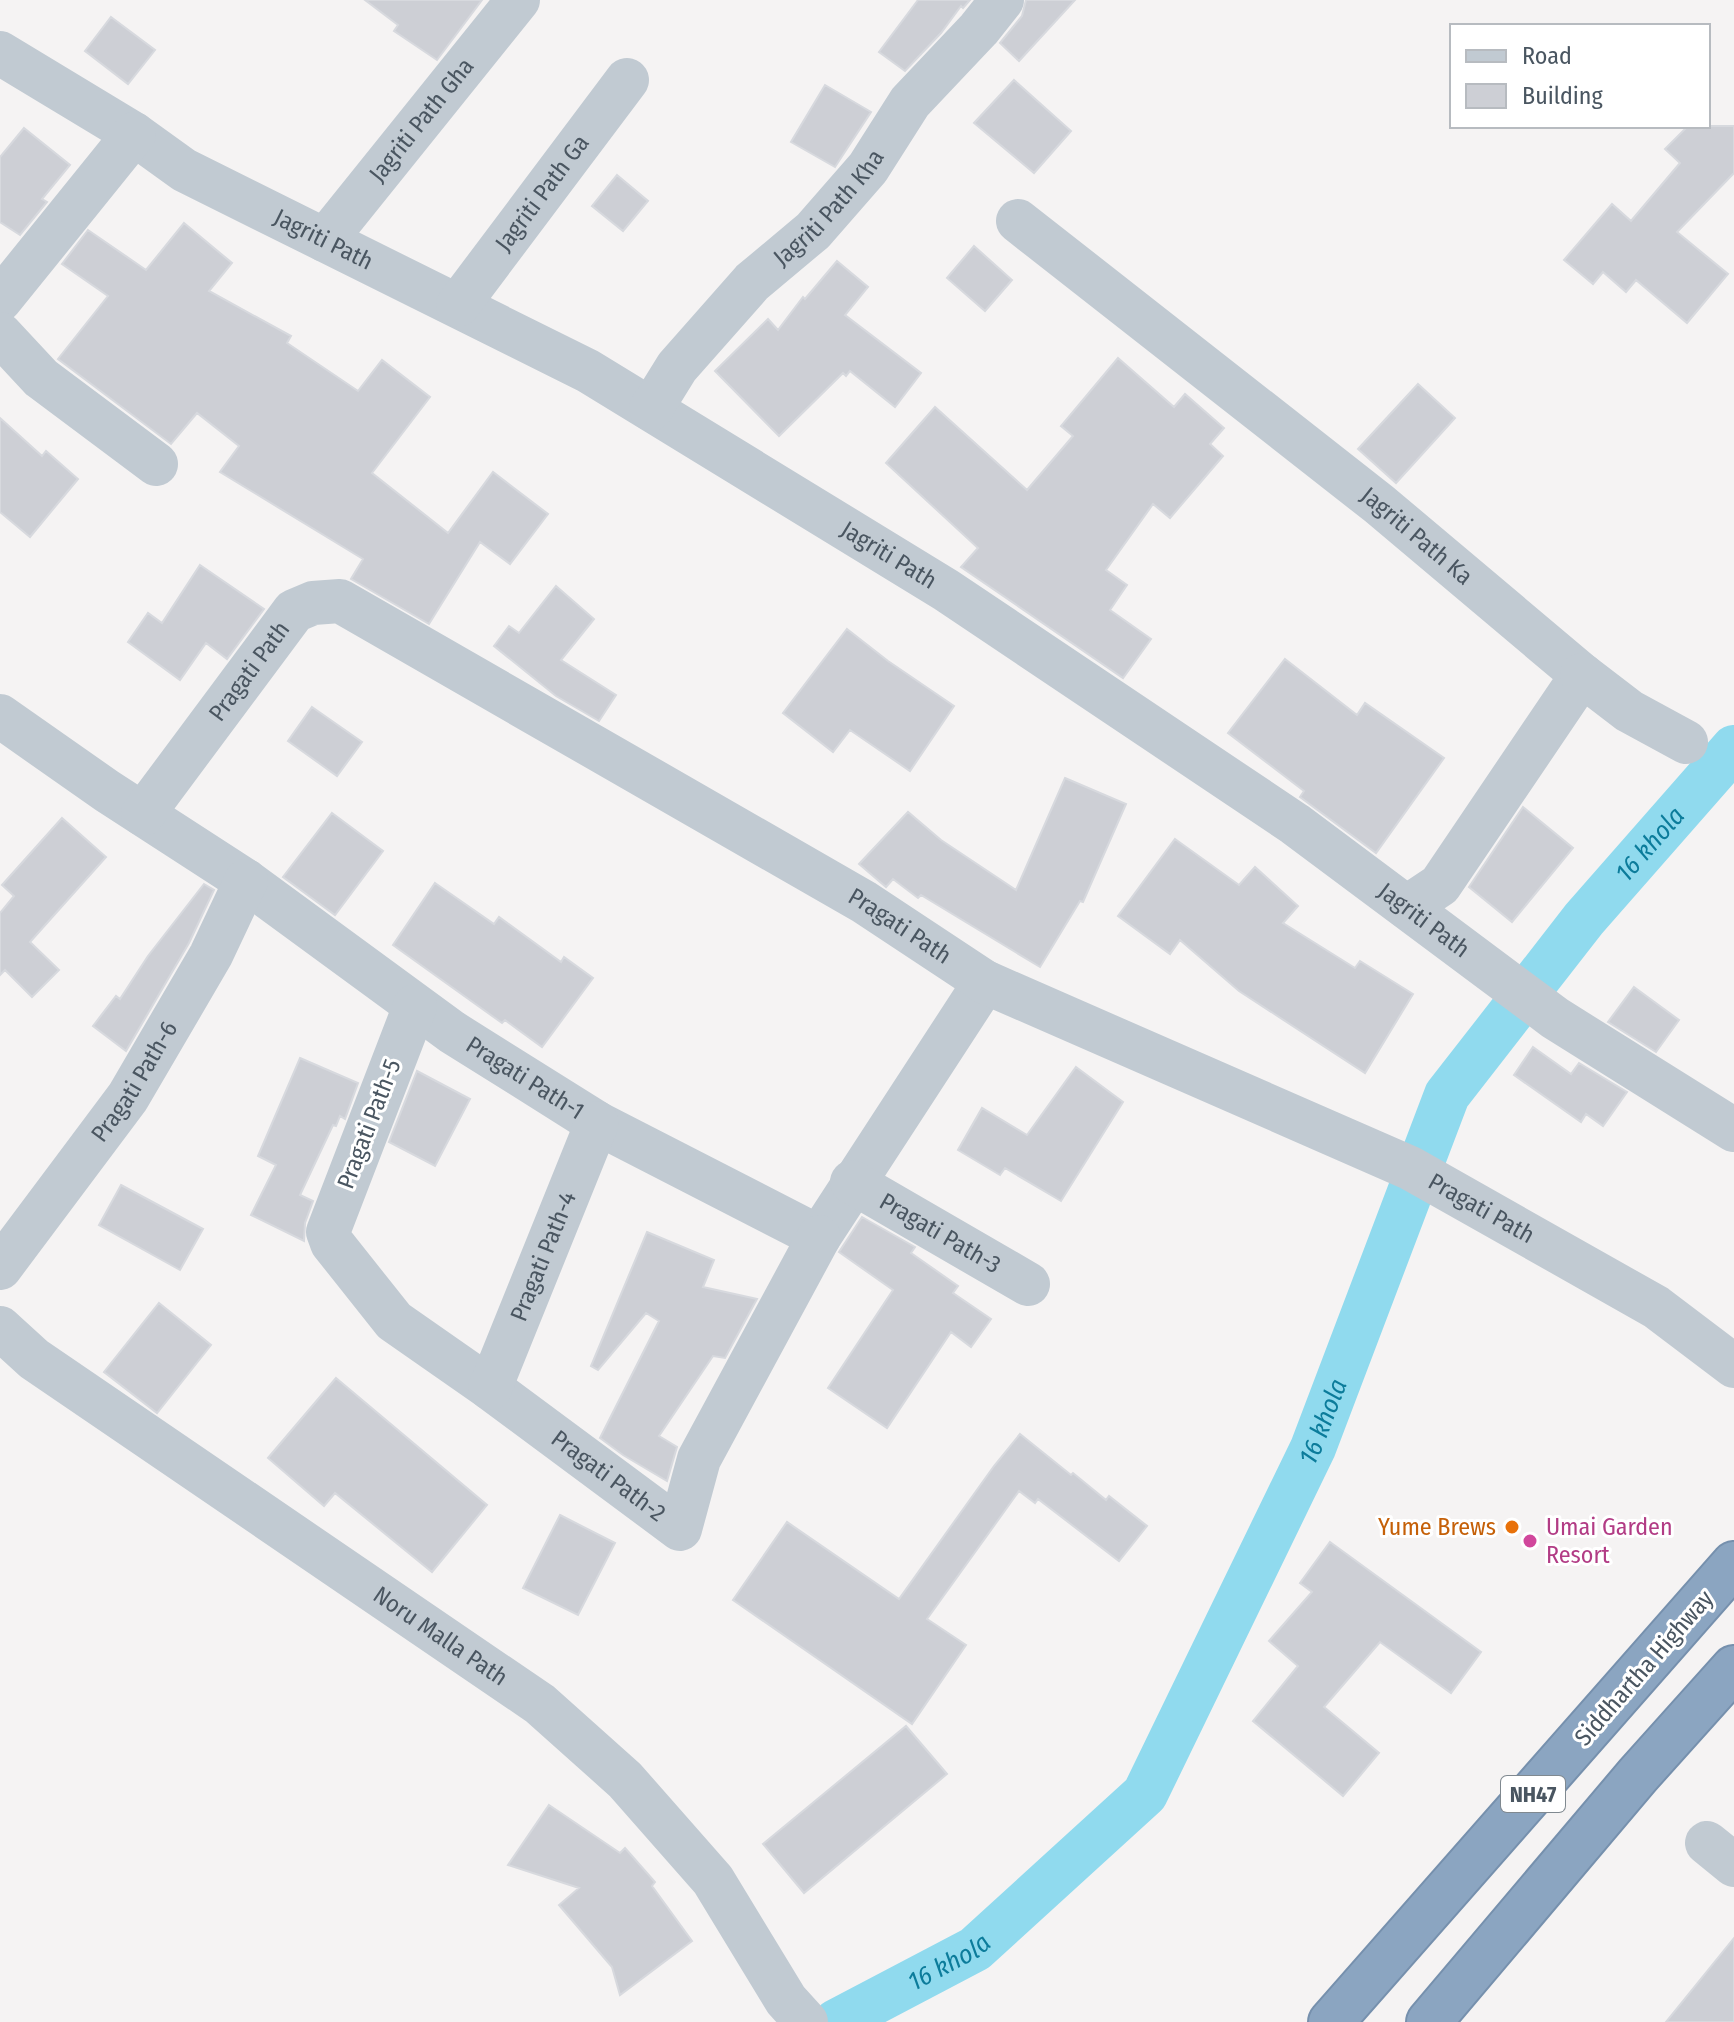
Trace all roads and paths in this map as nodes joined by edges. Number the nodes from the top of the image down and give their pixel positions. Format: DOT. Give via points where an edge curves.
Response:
graph roads {
  1 [pos="518,0"];
  2 [pos="1002,0"];
  3 [pos="0,53"];
  4 [pos="627,80"];
  5 [pos="134,134"];
  6 [pos="1018,221"];
  7 [pos="325,240"];
  8 [pos="0,300"];
  9 [pos="458,305"];
  10 [pos="0,334"];
  11 [pos="651,409"];
  12 [pos="156,464"];
  13 [pos="1582,675"];
  14 [pos="0,716"];
  15 [pos="1686,742"];
  16 [pos="143,814"];
  17 [pos="246,881"];
  18 [pos="1407,907"];
  19 [pos="985,982"];
  20 [pos="415,1006"];
  21 [pos="597,1123"];
  22 [pos="1734,1130"];
  23 [pos="852,1182"];
  24 [pos="819,1237"];
  25 [pos="332,1243"];
  26 [pos="0,1268"];
  27 [pos="1028,1284"];
  28 [pos="0,1328"];
  29 [pos="1734,1366"];
  30 [pos="490,1388"];
  31 [pos="1734,1564"];
  32 [pos="1734,1668"];
  33 [pos="783,2015"];
  34 [pos="1331,2022"];
  35 [pos="1429,2022"];
  1 -- 7 [label="street, Jagriti Path Gha"];
  2 -- 11 [label="street, Jagriti Path Kha" via="910,102 868,168 813,231 752,282 677,367"];
  3 -- 5 [label="street, Jagriti Path"];
  4 -- 9 [label="street, Jagriti Path Ga"];
  5 -- 7 [label="street, Jagriti Path" via="184,170"];
  5 -- 8 [label="street"];
  6 -- 13 [label="street, Jagriti Path Ka" via="1379,504"];
  7 -- 9 [label="street, Jagriti Path"];
  9 -- 11 [label="street, Jagriti Path"];
  10 -- 12 [label="street" via="41,378"];
  11 -- 18 [label="street, Jagriti Path" via="946,590 1295,824"];
  13 -- 15 [label="street, Jagriti Path Ka" via="1629,711"];
  13 -- 18 [label="street" via="1440,885"];
  14 -- 16 [label="street, Pragati Path-1"];
  16 -- 17 [label="street, Pragati Path-1"];
  16 -- 19 [label="street, Pragati Path" via="294,611 340,601 864,902"];
  17 -- 20 [label="street, Pragati Path-1"];
  17 -- 26 [label="street, Pragati Path-6" via="211,955 128,1097"];
  18 -- 22 [label="street, Jagriti Path" via="1555,1018"];
  19 -- 23 [label="street"];
  19 -- 29 [label="street, Pragati Path" via="1410,1168 1656,1307"];
  20 -- 21 [label="street, Pragati Path-1"];
  20 -- 25 [label="street, Pragati Path-5" via="328,1232"];
  21 -- 24 [label="street, Pragati Path-1"];
  21 -- 30 [label="street, Pragati Path-4"];
  23 -- 24 [label="street"];
  23 -- 27 [label="street, Pragati Path-3"];
  24 -- 30 [label="street, Pragati Path-2" via="699,1459 680,1529"];
  25 -- 30 [label="street, Pragati Path-2" via="394,1321"];
  28 -- 33 [label="street, Noru Malla Path" via="34,1359 540,1704 625,1780 713,1880"];
  31 -- 34 [label="highway, Siddhartha Highway / NH47"];
  32 -- 35 [label="highway, NH47"];
}
